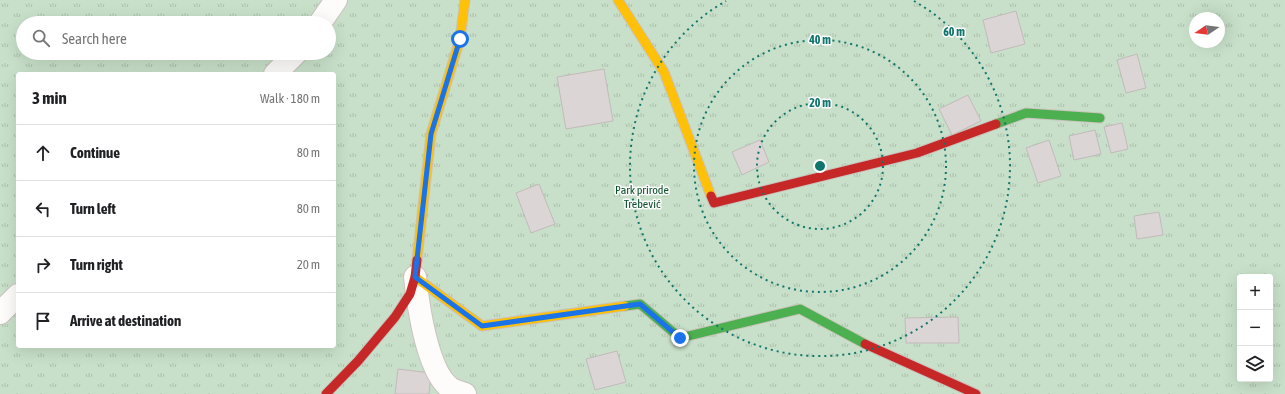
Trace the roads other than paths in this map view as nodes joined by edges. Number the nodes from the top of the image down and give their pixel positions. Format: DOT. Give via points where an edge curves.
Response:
graph roads {
  1 [pos="336,0"];
  2 [pos="465,0"];
  3 [pos="618,0"];
  4 [pos="325,16"];
  5 [pos="289,60"];
  6 [pos="277,72"];
  7 [pos="1100,118"];
  8 [pos="415,277"];
  9 [pos="16,297"];
  10 [pos="0,313"];
  11 [pos="326,394"];
  12 [pos="465,394"];
  13 [pos="976,394"];
  1 -- 4 [label="street"];
  2 -- 8 [label="street" via="460,39 431,134"];
  3 -- 7 [label="street" via="664,72 714,203 917,153 1026,113"];
  5 -- 6 [label="street"];
  8 -- 11 [label="street" via="410,294 395,317"];
  8 -- 12 [label="street" via="421,316 433,362 441,378 450,388"];
  8 -- 13 [label="street" via="482,326 640,304 680,338 800,309 872,348"];
  9 -- 10 [label="street"];
}
